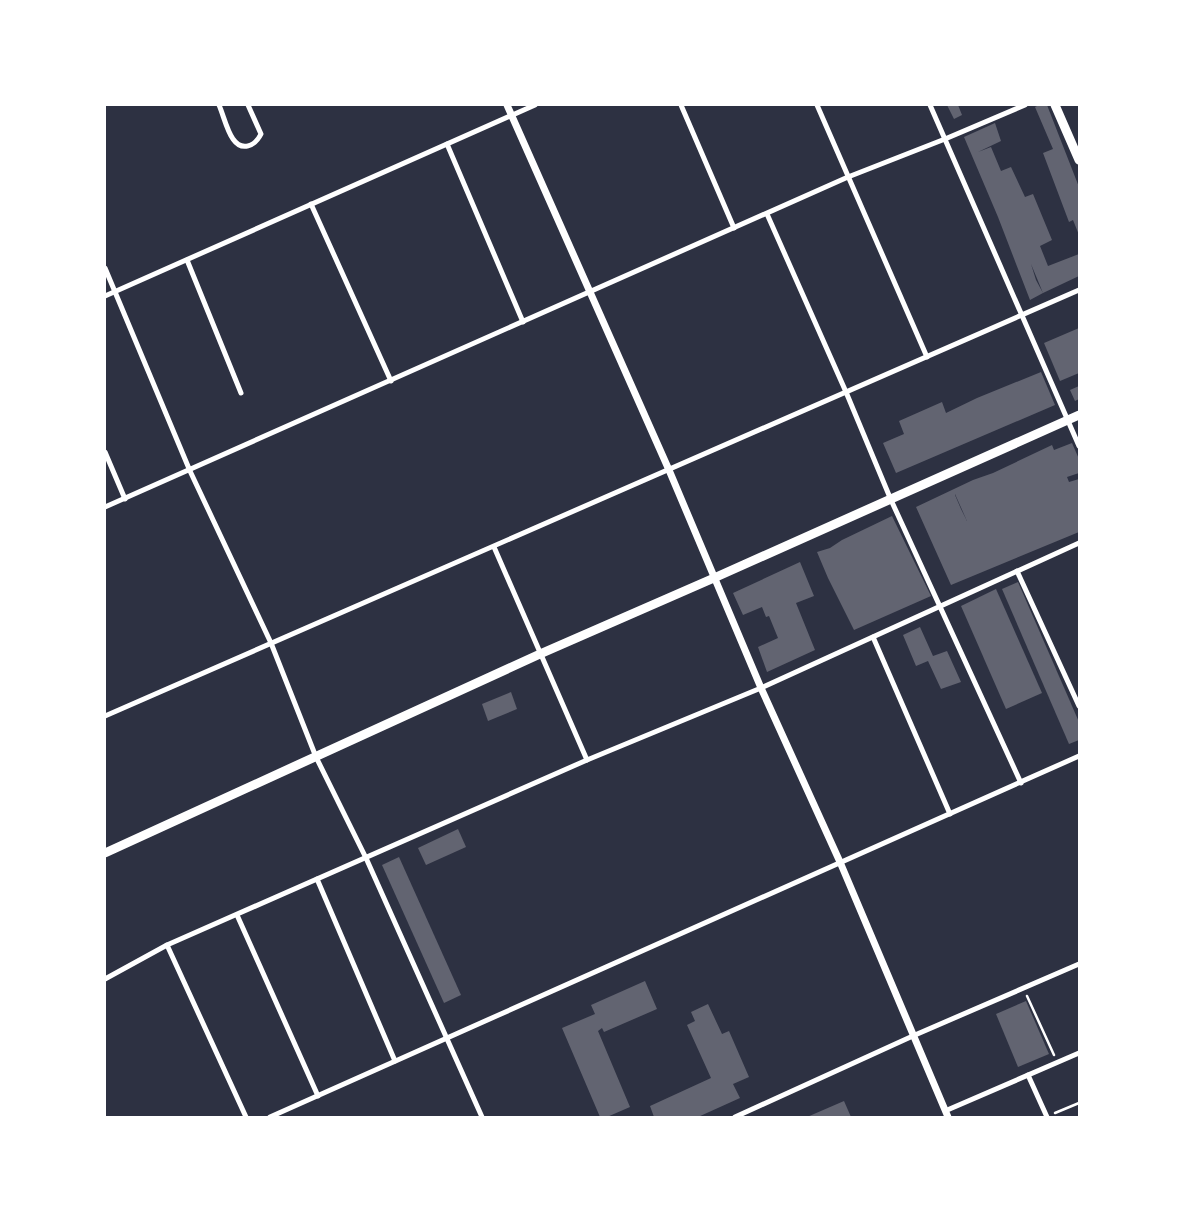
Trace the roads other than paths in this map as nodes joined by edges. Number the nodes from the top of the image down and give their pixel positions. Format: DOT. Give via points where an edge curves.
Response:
graph roads {
  1 [pos="219,105"];
  2 [pos="248,105"];
  3 [pos="507,105"];
  4 [pos="535,105"];
  5 [pos="681,105"];
  6 [pos="817,105"];
  7 [pos="930,105"];
  8 [pos="1025,105"];
  9 [pos="1055,105"];
  10 [pos="512,115"];
  11 [pos="945,139"];
  12 [pos="448,144"];
  13 [pos="1079,160"];
  14 [pos="848,177"];
  15 [pos="311,204"];
  16 [pos="767,214"];
  17 [pos="734,228"];
  18 [pos="187,260"];
  19 [pos="105,268"];
  20 [pos="1079,290"];
  21 [pos="115,292"];
  22 [pos="589,293"];
  23 [pos="105,296"];
  24 [pos="1022,314"];
  25 [pos="523,322"];
  26 [pos="927,357"];
  27 [pos="391,381"];
  28 [pos="846,392"];
  29 [pos="241,393"];
  30 [pos="1079,415"];
  31 [pos="1068,420"];
  32 [pos="1079,446"];
  33 [pos="105,452"];
  34 [pos="669,470"];
  35 [pos="190,471"];
  36 [pos="125,499"];
  37 [pos="891,500"];
  38 [pos="105,508"];
  39 [pos="1079,543"];
  40 [pos="494,547"];
  41 [pos="1017,571"];
  42 [pos="714,578"];
  43 [pos="941,606"];
  44 [pos="873,637"];
  45 [pos="271,643"];
  46 [pos="540,654"];
  47 [pos="761,688"];
  48 [pos="1079,706"];
  49 [pos="105,716"];
  50 [pos="1079,756"];
  51 [pos="316,757"];
  52 [pos="587,760"];
  53 [pos="1021,783"];
  54 [pos="950,814"];
  55 [pos="105,854"];
  56 [pos="366,858"];
  57 [pos="840,862"];
  58 [pos="317,879"];
  59 [pos="237,915"];
  60 [pos="167,945"];
  61 [pos="1079,964"];
  62 [pos="105,979"];
  63 [pos="915,1035"];
  64 [pos="447,1038"];
  65 [pos="1079,1053"];
  66 [pos="395,1062"];
  67 [pos="1028,1075"];
  68 [pos="318,1096"];
  69 [pos="947,1114"];
  70 [pos="1046,1116"];
  71 [pos="246,1117"];
  72 [pos="270,1117"];
  73 [pos="482,1117"];
  74 [pos="735,1117"];
  1 -- 2 [label="street" via="233,139 240,146 250,147 261,134"];
  3 -- 10 [label="street"];
  4 -- 10 [label="street"];
  5 -- 17 [label="street"];
  6 -- 14 [label="street"];
  7 -- 11 [label="street"];
  8 -- 11 [label="street"];
  9 -- 13 [label="main road"];
  10 -- 12 [label="street"];
  10 -- 22 [label="street"];
  11 -- 14 [label="street"];
  11 -- 24 [label="street"];
  12 -- 15 [label="street"];
  12 -- 25 [label="street"];
  14 -- 16 [label="street"];
  14 -- 26 [label="street"];
  15 -- 18 [label="street"];
  15 -- 27 [label="street"];
  16 -- 17 [label="street"];
  16 -- 28 [label="street"];
  17 -- 22 [label="street"];
  18 -- 21 [label="street"];
  18 -- 29 [label="street"];
  19 -- 21 [label="street"];
  20 -- 24 [label="street"];
  21 -- 23 [label="street"];
  21 -- 35 [label="street"];
  22 -- 25 [label="street"];
  22 -- 34 [label="street"];
  24 -- 26 [label="street"];
  24 -- 31 [label="street"];
  25 -- 27 [label="street"];
  26 -- 28 [label="street"];
  27 -- 35 [label="street"];
  28 -- 34 [label="street"];
  28 -- 37 [label="street"];
  30 -- 31 [label="main road"];
  31 -- 32 [label="street"];
  31 -- 37 [label="main road"];
  33 -- 36 [label="street"];
  34 -- 40 [label="street"];
  34 -- 42 [label="street"];
  35 -- 36 [label="street"];
  35 -- 45 [label="street"];
  36 -- 38 [label="street"];
  37 -- 42 [label="main road"];
  37 -- 43 [label="street"];
  39 -- 41 [label="street"];
  40 -- 45 [label="street"];
  40 -- 46 [label="street"];
  41 -- 43 [label="street"];
  41 -- 48 [label="street"];
  42 -- 46 [label="main road"];
  42 -- 47 [label="street"];
  43 -- 44 [label="street"];
  43 -- 53 [label="street"];
  44 -- 47 [label="street"];
  44 -- 54 [label="street"];
  45 -- 49 [label="street"];
  45 -- 51 [label="street"];
  46 -- 51 [label="main road"];
  46 -- 52 [label="street"];
  47 -- 52 [label="street"];
  47 -- 57 [label="street"];
  50 -- 53 [label="street"];
  51 -- 55 [label="main road"];
  51 -- 56 [label="street"];
  52 -- 56 [label="street"];
  53 -- 54 [label="street"];
  54 -- 57 [label="street"];
  56 -- 58 [label="street"];
  56 -- 64 [label="street"];
  57 -- 63 [label="street"];
  57 -- 64 [label="street"];
  58 -- 59 [label="street"];
  58 -- 66 [label="street"];
  59 -- 60 [label="street"];
  59 -- 68 [label="street"];
  60 -- 62 [label="street"];
  60 -- 71 [label="street"];
  61 -- 63 [label="street"];
  63 -- 69 [label="street"];
  63 -- 74 [label="street"];
  64 -- 66 [label="street"];
  64 -- 73 [label="street"];
  65 -- 67 [label="street"];
  66 -- 68 [label="street"];
  67 -- 69 [label="street"];
  67 -- 70 [label="street"];
  68 -- 72 [label="street"];
}
